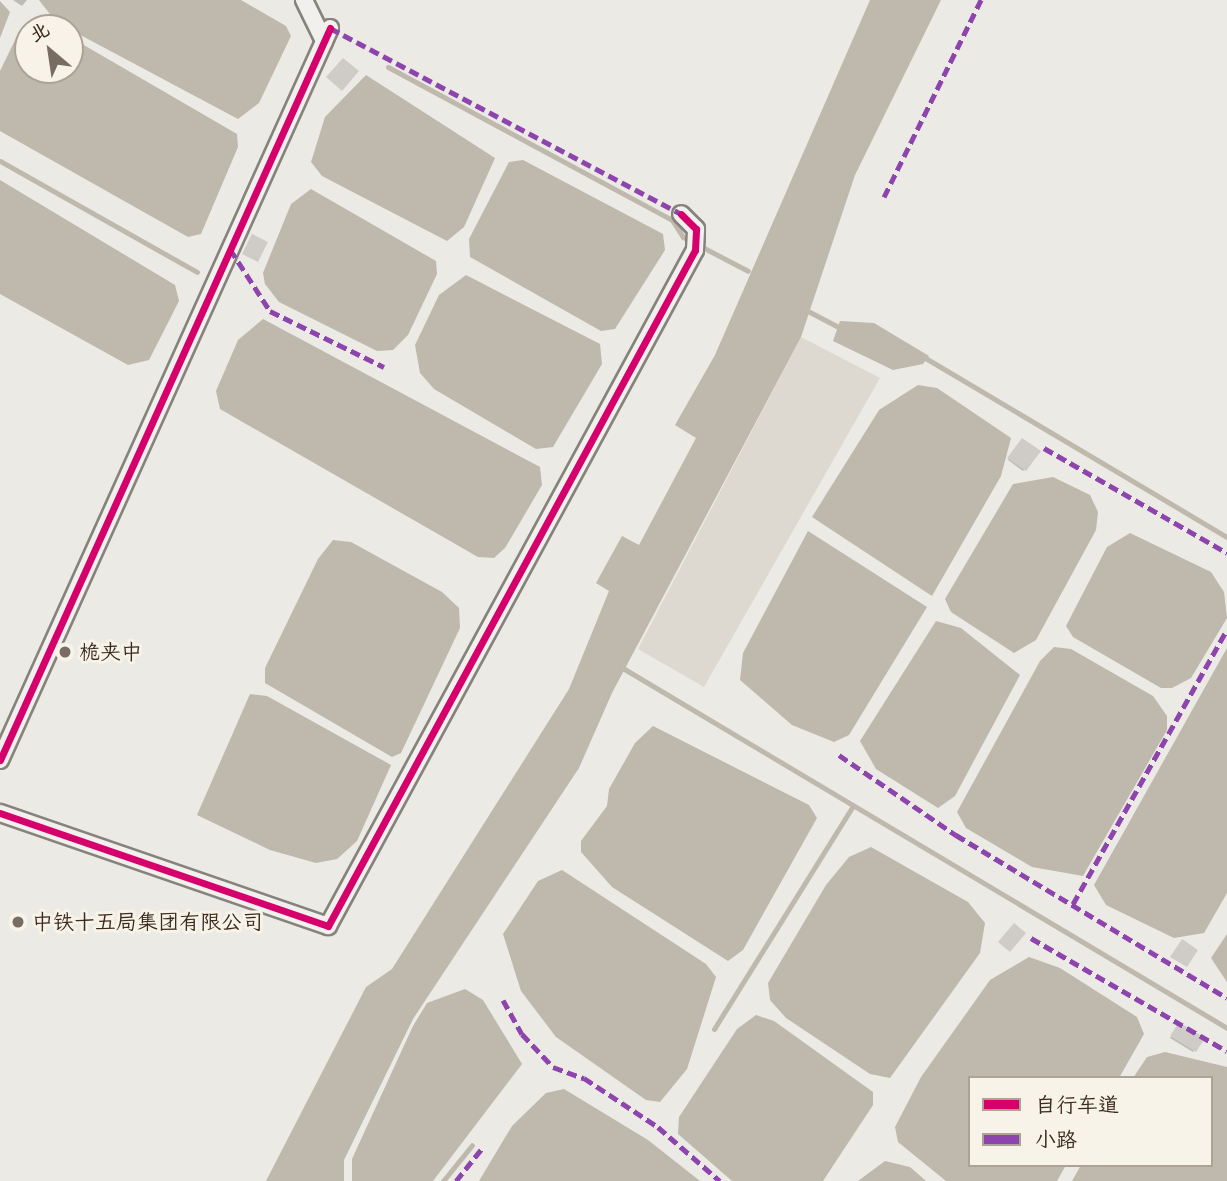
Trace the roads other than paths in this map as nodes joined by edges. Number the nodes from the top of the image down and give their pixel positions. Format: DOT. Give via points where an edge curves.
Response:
graph roads {
  1 [pos="304,0"];
  2 [pos="681,214"];
  3 [pos="0,760"];
  4 [pos="0,813"];
  1 -- 3 [label="street" via="327,35"];
  2 -- 4 [label="street" via="696,229 695,250 328,926"];
}
